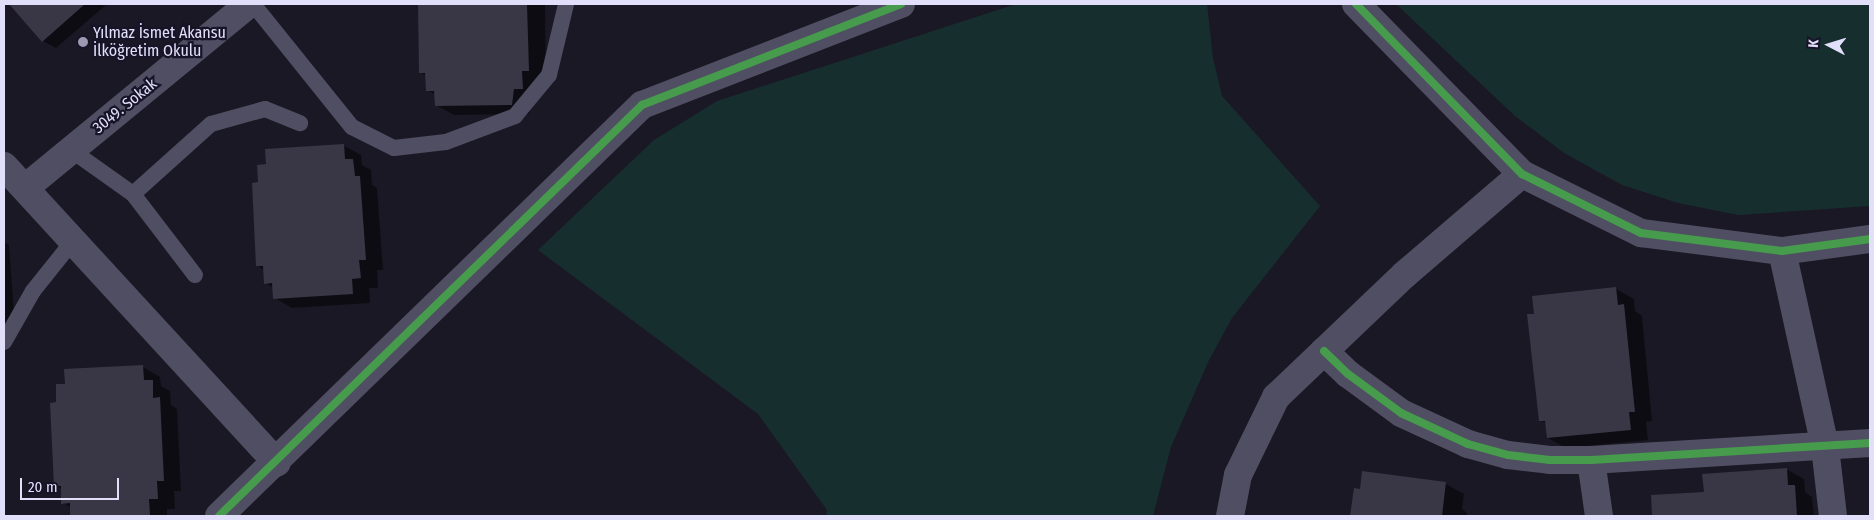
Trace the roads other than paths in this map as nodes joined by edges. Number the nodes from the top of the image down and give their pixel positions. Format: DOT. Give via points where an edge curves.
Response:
graph roads {
  1 [pos="249,4"];
  2 [pos="253,4"];
  3 [pos="566,4"];
  4 [pos="901,4"];
  5 [pos="1356,4"];
  6 [pos="300,123"];
  7 [pos="71,150"];
  8 [pos="4,166"];
  9 [pos="1522,174"];
  10 [pos="25,188"];
  11 [pos="133,194"];
  12 [pos="1870,239"];
  13 [pos="73,241"];
  14 [pos="1782,251"];
  15 [pos="196,275"];
  16 [pos="4,342"];
  17 [pos="1324,351"];
  18 [pos="1870,443"];
  19 [pos="1825,447"];
  20 [pos="1591,460"];
  21 [pos="277,463"];
  22 [pos="219,516"];
  23 [pos="1230,516"];
  24 [pos="1599,516"];
  25 [pos="1833,516"];
  1 -- 7 [label="street, 3049. Sokak"];
  2 -- 3 [label="lane" via="352,127 394,148 446,142 515,116 549,75"];
  4 -- 21 [label="street" via="642,105"];
  5 -- 9 [label="street"];
  6 -- 11 [label="lane" via="265,110 211,124"];
  7 -- 10 [label="street, 3049. Sokak"];
  7 -- 11 [label="lane"];
  8 -- 10 [label="street"];
  9 -- 14 [label="street" via="1641,233"];
  9 -- 17 [label="street" via="1404,275"];
  10 -- 13 [label="street"];
  11 -- 15 [label="lane"];
  12 -- 14 [label="street"];
  13 -- 16 [label="lane" via="33,291"];
  13 -- 21 [label="street"];
  14 -- 19 [label="street"];
  17 -- 20 [label="street" via="1373,395 1430,429 1468,444 1508,454 1550,460"];
  17 -- 23 [label="street" via="1276,397 1238,475"];
  18 -- 19 [label="street"];
  19 -- 20 [label="street"];
  19 -- 25 [label="street"];
  20 -- 24 [label="street"];
  21 -- 22 [label="street"];
}
